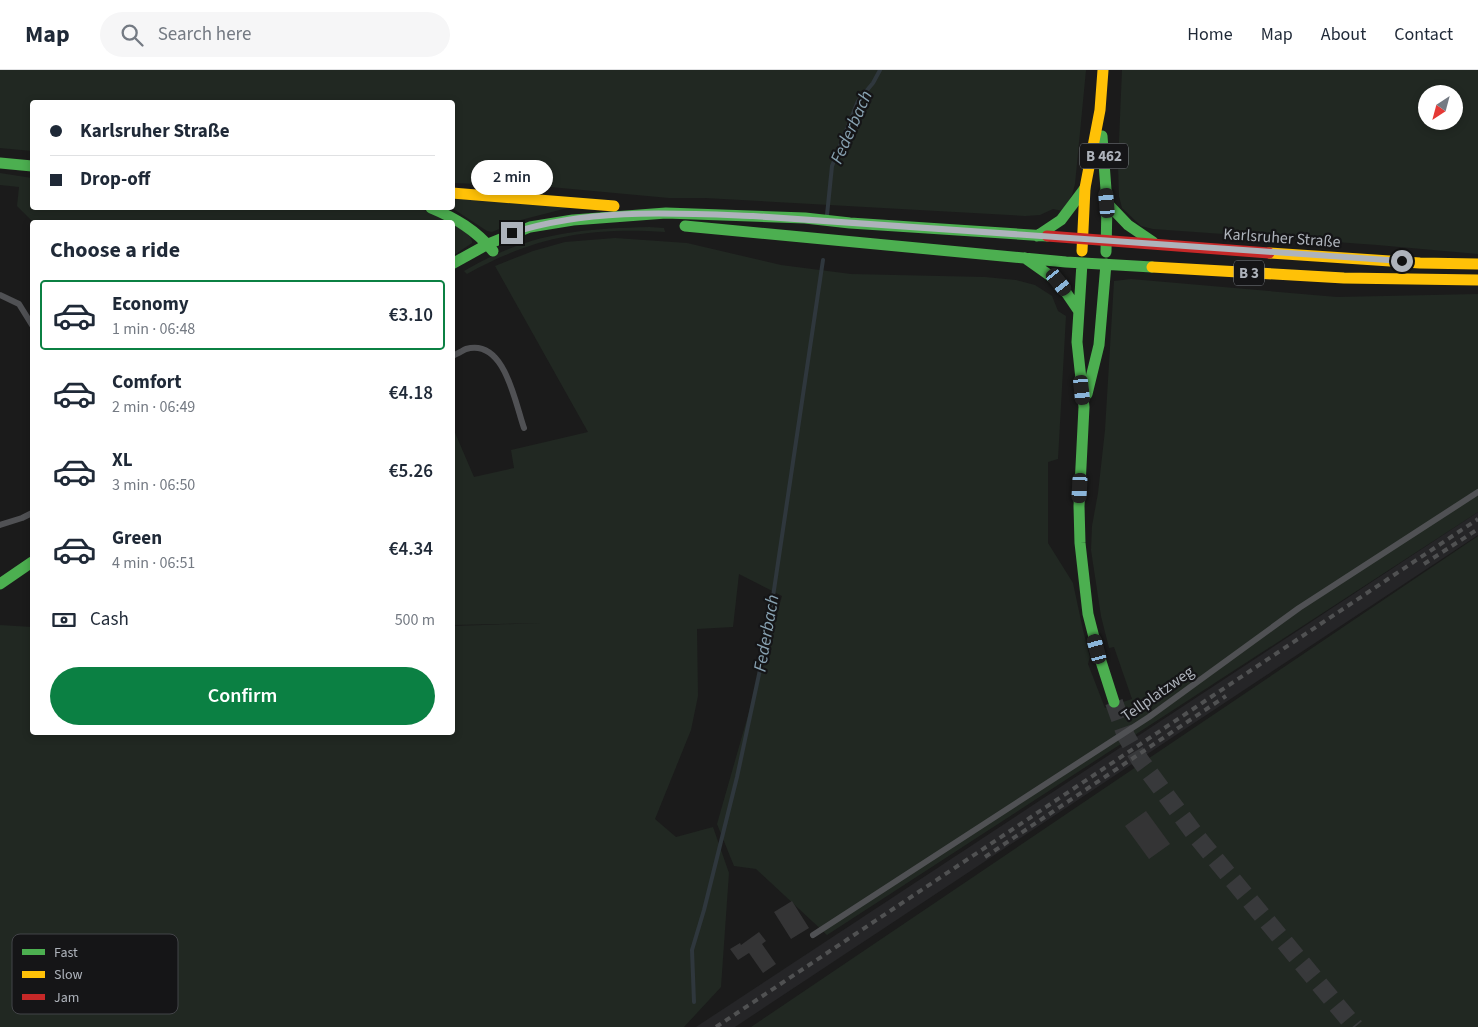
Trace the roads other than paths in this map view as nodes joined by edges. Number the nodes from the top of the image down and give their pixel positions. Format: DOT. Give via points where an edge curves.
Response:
graph roads {
  1 [pos="1103,70"];
  2 [pos="1100,110"];
  3 [pos="0,163"];
  4 [pos="30,166"];
  5 [pos="1085,188"];
  6 [pos="455,193"];
  7 [pos="1107,203"];
  8 [pos="435,210"];
  9 [pos="666,213"];
  10 [pos="454,220"];
  11 [pos="455,221"];
  12 [pos="1037,236"];
  13 [pos="1083,238"];
  14 [pos="1107,240"];
  15 [pos="1157,244"];
  16 [pos="491,247"];
  17 [pos="1025,258"];
  18 [pos="455,263"];
  19 [pos="1082,263"];
  20 [pos="1106,264"];
  21 [pos="1478,264"];
  22 [pos="455,269"];
  23 [pos="1478,280"];
  24 [pos="0,295"];
  25 [pos="1078,310"];
  26 [pos="30,322"];
  27 [pos="455,355"];
  28 [pos="1084,406"];
  29 [pos="524,428"];
  30 [pos="1478,492"];
  31 [pos="30,514"];
  32 [pos="0,525"];
  33 [pos="30,563"];
  34 [pos="0,584"];
  35 [pos="1114,702"];
  36 [pos="813,935"];
  1 -- 2 [label="main road, B 462"];
  2 -- 5 [label="main road, B 462"];
  2 -- 7 [label="main road, B 462"];
  3 -- 4 [label="main road"];
  5 -- 12 [label="main road" via="1061,220"];
  5 -- 13 [label="main road, B 462"];
  6 -- 9 [label="main road, B 3" via="630,207"];
  7 -- 14 [label="main road, B 462"];
  7 -- 15 [label="main road" via="1125,223"];
  8 -- 10 [label="main road"];
  9 -- 12 [label="main road, B 3" via="806,218"];
  9 -- 16 [label="main road" via="547,223 512,233"];
  11 -- 16 [label="main road" via="471,229"];
  12 -- 13 [label="main road, B 3"];
  13 -- 14 [label="main road, Karlsruher Straße / B 3"];
  13 -- 19 [label="main road, B 462"];
  14 -- 15 [label="main road, Karlsruher Straße / B 3"];
  14 -- 20 [label="main road, B 462"];
  15 -- 21 [label="main road, Karlsruher Straße / B 3" via="1420,263"];
  16 -- 17 [label="main road, B 3" via="573,227 664,224"];
  16 -- 18 [label="main road"];
  16 -- 22 [label="main road"];
  17 -- 19 [label="main road, B 3"];
  17 -- 25 [label="main road" via="1059,282"];
  19 -- 20 [label="main road, B 3"];
  19 -- 25 [label="main road"];
  20 -- 23 [label="main road, B 3" via="1344,278"];
  20 -- 28 [label="main road" via="1099,345"];
  24 -- 26 [label="lane" via="19,304"];
  25 -- 28 [label="main road" via="1077,342"];
  27 -- 29 [label="lane" via="480,348 493,355 504,367"];
  28 -- 35 [label="main road" via="1079,506 1083,579 1091,623"];
  30 -- 36 [label="lane, Tellplatzweg" via="1299,608 1149,717"];
  31 -- 32 [label="lane"];
  33 -- 34 [label="main road"];
}
